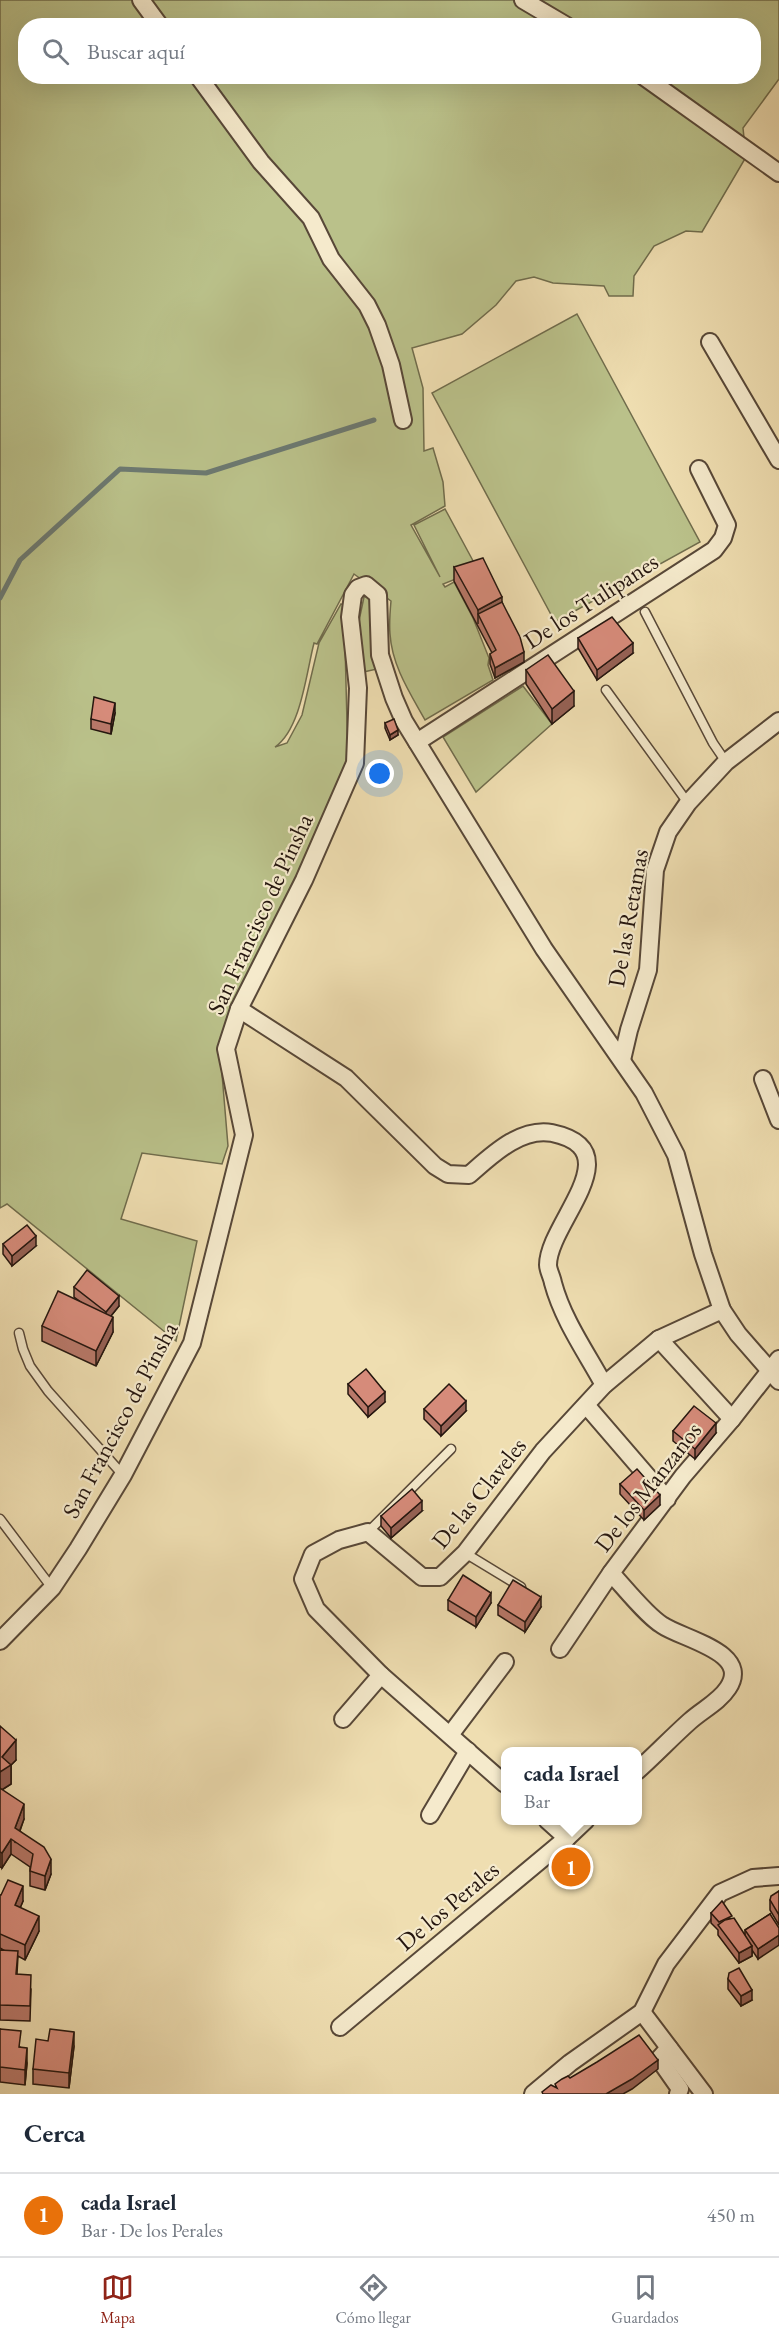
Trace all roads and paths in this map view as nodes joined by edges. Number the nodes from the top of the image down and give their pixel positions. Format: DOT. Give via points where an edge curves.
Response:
graph roads {
  1 [pos="141,0"];
  2 [pos="523,0"];
  3 [pos="154,18"];
  4 [pos="553,18"];
  5 [pos="204,84"];
  6 [pos="654,84"];
  7 [pos="779,173"];
  8 [pos="710,342"];
  9 [pos="403,420"];
  10 [pos="779,460"];
  11 [pos="699,469"];
  12 [pos="645,612"];
  13 [pos="606,690"];
  14 [pos="779,722"];
  15 [pos="417,742"];
  16 [pos="726,762"];
  17 [pos="688,803"];
  18 [pos="239,1009"];
  19 [pos="622,1060"];
  20 [pos="763,1079"];
  21 [pos="779,1120"];
  22 [pos="722,1310"];
  23 [pos="19,1333"];
  24 [pos="659,1339"];
  25 [pos="776,1370"];
  26 [pos="604,1385"];
  27 [pos="586,1405"];
  28 [pos="732,1419"];
  29 [pos="451,1449"];
  30 [pos="123,1475"];
  31 [pos="667,1499"];
  32 [pos="0,1519"];
  33 [pos="368,1532"];
  34 [pos="465,1553"];
  35 [pos="611,1573"];
  36 [pos="52,1588"];
  37 [pos="529,1592"];
  38 [pos="0,1641"];
  39 [pos="560,1649"];
  40 [pos="505,1662"];
  41 [pos="381,1675"];
  42 [pos="343,1719"];
  43 [pos="450,1735"];
  44 [pos="468,1751"];
  45 [pos="642,1766"];
  46 [pos="501,1780"];
  47 [pos="430,1815"];
  48 [pos="552,1825"];
  49 [pos="582,1825"];
  50 [pos="567,1838"];
  51 [pos="779,1876"];
  52 [pos="642,2012"];
  53 [pos="340,2026"];
  54 [pos="669,2048"];
  55 [pos="533,2094"];
  56 [pos="678,2094"];
  57 [pos="704,2094"];
  1 -- 3 [label="street"];
  2 -- 4 [label="street"];
  5 -- 9 [label="street" via="261,162 310,218 331,259 367,305 391,365"];
  6 -- 7 [label="street"];
  8 -- 10 [label="street"];
  11 -- 15 [label="street, De los Tulipanes" via="727,525 714,550"];
  12 -- 16 [label="lane"];
  13 -- 17 [label="lane"];
  14 -- 16 [label="street, De las Retamas"];
  15 -- 18 [label="street, San Francisco de Pinsha" via="394,698 380,655 378,595 366,585 353,595 350,617 358,688 355,763 304,879"];
  15 -- 19 [label="street" via="544,950"];
  16 -- 17 [label="street, De las Retamas"];
  17 -- 19 [label="street, De las Retamas" via="668,832 655,870 648,970"];
  18 -- 26 [label="street" via="346,1078 435,1166 448,1174 469,1175 522,1135 548,1132 569,1137 580,1145 586,1154 587,1170 548,1265 559,1305"];
  18 -- 30 [label="street, San Francisco de Pinsha" via="226,1049 243,1136 192,1343"];
  19 -- 22 [label="street" via="644,1093 675,1155"];
  20 -- 21 [label="street"];
  22 -- 24 [label="street, De las Claveles"];
  22 -- 25 [label="street" via="738,1334"];
  23 -- 30 [label="lane" via="30,1366"];
  24 -- 26 [label="street, De las Claveles"];
  24 -- 28 [label="street"];
  25 -- 28 [label="street, De los Manzanos"];
  26 -- 27 [label="street, De las Claveles"];
  27 -- 31 [label="street"];
  27 -- 34 [label="street, De las Claveles" via="543,1451"];
  28 -- 31 [label="street, De los Manzanos"];
  29 -- 33 [label="lane"];
  30 -- 36 [label="street, San Francisco de Pinsha"];
  31 -- 35 [label="street, De los Manzanos"];
  32 -- 36 [label="lane"];
  33 -- 34 [label="street, De las Claveles" via="422,1577 440,1577"];
  33 -- 41 [label="street" via="339,1540 313,1554 303,1579 316,1609"];
  34 -- 37 [label="lane"];
  35 -- 39 [label="street, De los Manzanos"];
  35 -- 45 [label="street" via="661,1625 724,1655 732,1665 733,1675 722,1696"];
  36 -- 38 [label="street, San Francisco de Pinsha"];
  40 -- 43 [label="street"];
  41 -- 42 [label="street"];
  41 -- 43 [label="street"];
  43 -- 44 [label="street"];
  44 -- 46 [label="street"];
  44 -- 47 [label="street"];
  48 -- 50 [label="street"];
  49 -- 50 [label="street, De los Perales"];
  50 -- 53 [label="street, De los Perales"];
  51 -- 52 [label="street" via="753,1878 720,1893 666,1964"];
  52 -- 54 [label="street"];
  52 -- 55 [label="street"];
  54 -- 56 [label="street" via="659,2059 678,2084"];
  54 -- 57 [label="street"];
}
